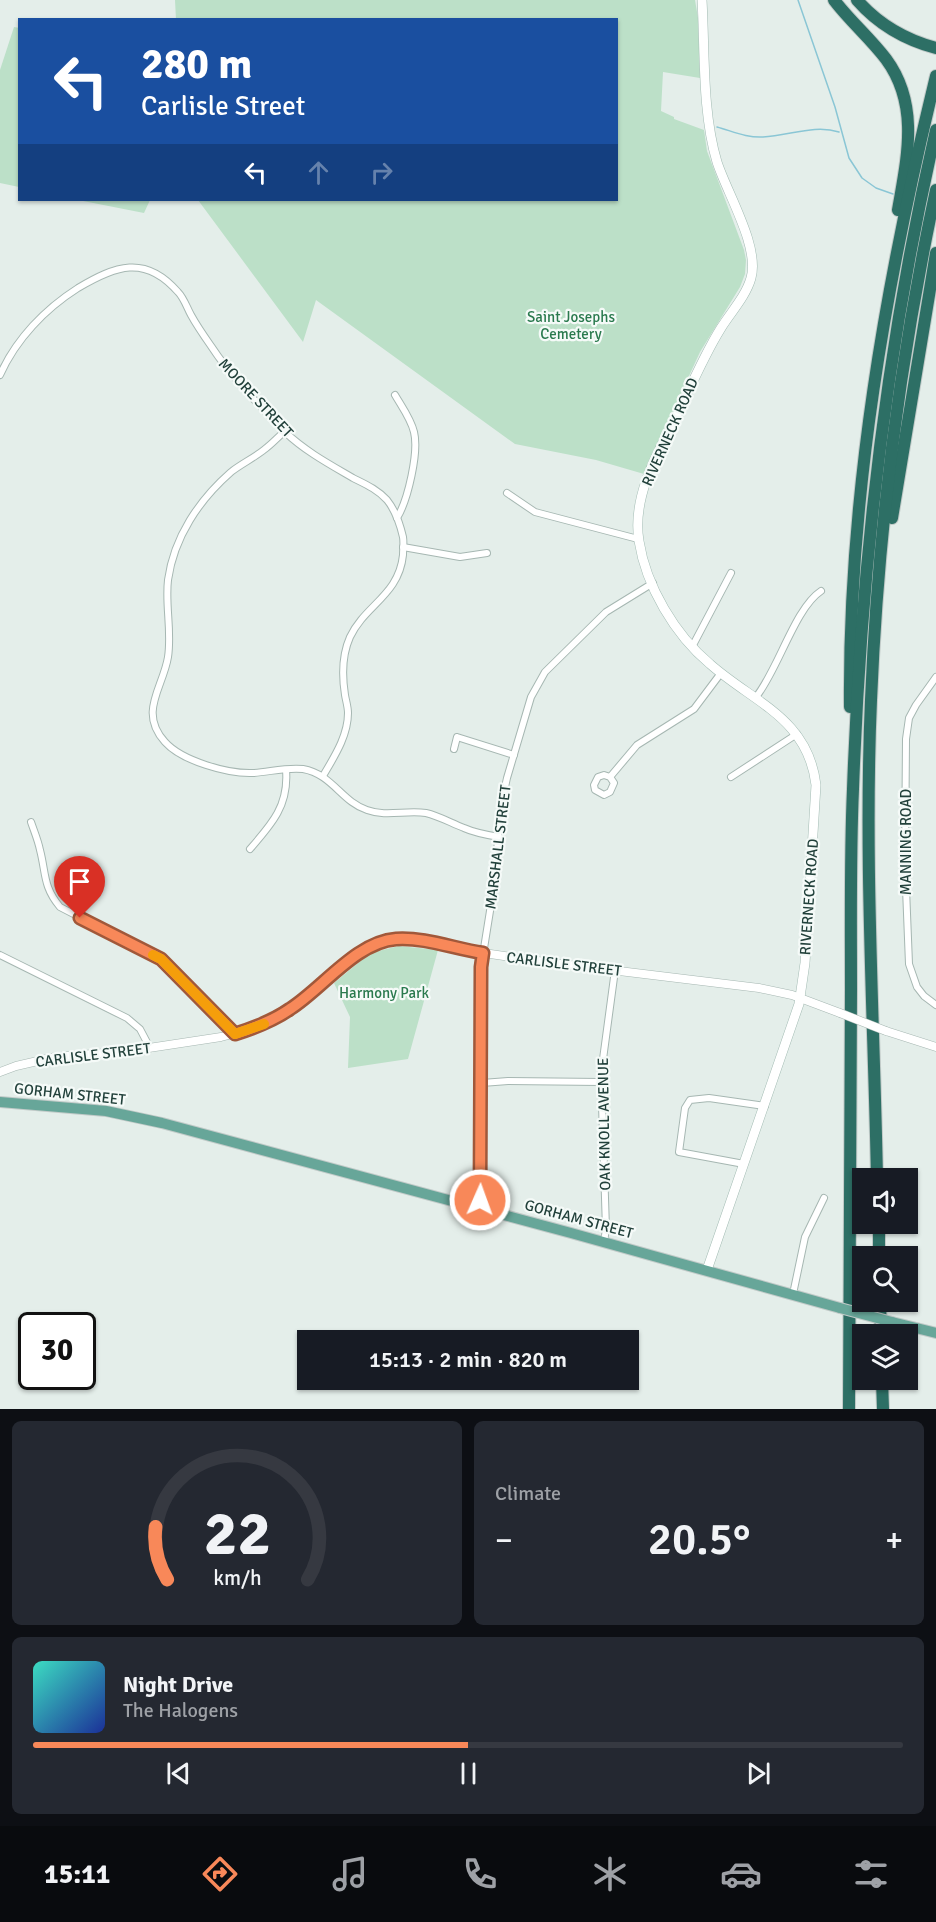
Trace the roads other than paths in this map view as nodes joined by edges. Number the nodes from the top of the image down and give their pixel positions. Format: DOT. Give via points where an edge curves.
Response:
graph roads {
  1 [pos="702,0"];
  2 [pos="834,0"];
  3 [pos="857,0"];
  4 [pos="935,48"];
  5 [pos="936,76"];
  6 [pos="936,129"];
  7 [pos="936,190"];
  8 [pos="936,253"];
  9 [pos="936,292"];
  10 [pos="883,334"];
  11 [pos="920,346"];
  12 [pos="0,375"];
  13 [pos="395,395"];
  14 [pos="285,431"];
  15 [pos="507,493"];
  16 [pos="397,518"];
  17 [pos="638,539"];
  18 [pos="403,547"];
  19 [pos="487,553"];
  20 [pos="731,573"];
  21 [pos="653,583"];
  22 [pos="821,591"];
  23 [pos="875,629"];
  24 [pos="692,647"];
  25 [pos="721,673"];
  26 [pos="936,677"];
  27 [pos="934,686"];
  28 [pos="756,697"];
  29 [pos="797,734"];
  30 [pos="454,750"];
  31 [pos="514,755"];
  32 [pos="286,770"];
  33 [pos="323,776"];
  34 [pos="610,777"];
  35 [pos="731,777"];
  36 [pos="32,822"];
  37 [pos="852,830"];
  38 [pos="499,837"];
  39 [pos="250,849"];
  40 [pos="483,953"];
  41 [pos="0,955"];
  42 [pos="615,970"];
  43 [pos="800,998"];
  44 [pos="936,1005"];
  45 [pos="235,1034"];
  46 [pos="936,1047"];
  47 [pos="150,1048"];
  48 [pos="0,1072"];
  49 [pos="601,1082"];
  50 [pos="482,1083"];
  51 [pos="1,1101"];
  52 [pos="765,1106"];
  53 [pos="744,1164"];
  54 [pos="878,1168"];
  55 [pos="824,1198"];
  56 [pos="479,1208"];
  57 [pos="604,1242"];
  58 [pos="707,1270"];
  59 [pos="794,1294"];
  60 [pos="936,1333"];
  61 [pos="882,1390"];
  62 [pos="849,1409"];
  63 [pos="883,1409"];
  1 -- 17 [label="main road, RIVERNECK ROAD" via="711,136 749,243 753,270 744,293 698,371 654,464 639,509"];
  2 -- 10 [label="highway" via="890,64 901,85 908,115 909,142"];
  3 -- 4 [label="highway" via="890,28"];
  5 -- 10 [label="highway"];
  6 -- 37 [label="highway" via="903,291 880,438 865,587"];
  7 -- 23 [label="highway" via="897,414"];
  8 -- 11 [label="highway"];
  9 -- 11 [label="highway"];
  10 -- 37 [label="highway" via="852,598"];
  11 -- 23 [label="highway"];
  12 -- 14 [label="street, MOORE STREET" via="25,334 70,293 120,267 138,267 160,275 179,293 212,348"];
  13 -- 16 [label="street" via="414,430 416,444 404,507"];
  14 -- 16 [label="street, MOORE STREET" via="322,460 373,488 387,500"];
  14 -- 32 [label="street" via="207,495 179,540 168,583 168,658 152,706 154,724 165,742 182,754 223,770"];
  15 -- 17 [label="street" via="535,512"];
  16 -- 18 [label="street, MOORE STREET"];
  17 -- 21 [label="main road, RIVERNECK ROAD"];
  18 -- 19 [label="street" via="460,556"];
  18 -- 33 [label="street, MOORE STREET" via="395,584 362,618 350,637 342,673 348,712 346,729"];
  20 -- 24 [label="street"];
  21 -- 24 [label="main road, RIVERNECK ROAD" via="675,627"];
  21 -- 31 [label="street, MARSHALL STREET" via="600,617 545,672 531,697"];
  22 -- 28 [label="street" via="805,607"];
  23 -- 54 [label="highway" via="870,859"];
  24 -- 25 [label="main road, RIVERNECK ROAD"];
  25 -- 28 [label="main road, RIVERNECK ROAD"];
  25 -- 34 [label="street" via="694,709 637,745"];
  26 -- 27 [label="street, MANNING ROAD"];
  27 -- 44 [label="street, MANNING ROAD" via="909,718 905,863 909,964 917,987"];
  28 -- 29 [label="main road, RIVERNECK ROAD"];
  29 -- 35 [label="street"];
  29 -- 43 [label="main road, RIVERNECK ROAD" via="810,756 816,785"];
  30 -- 31 [label="street" via="457,737"];
  31 -- 38 [label="street, MARSHALL STREET" via="503,792"];
  32 -- 33 [label="street" via="302,769"];
  32 -- 39 [label="street" via="282,806"];
  33 -- 38 [label="street" via="366,810 423,813"];
  36 -- 45 [label="street" via="45,880 60,907 161,959"];
  37 -- 62 [label="highway"];
  38 -- 40 [label="street, MARSHALL STREET"];
  40 -- 42 [label="street, CARLISLE STREET"];
  40 -- 45 [label="street, CARLISLE STREET" via="413,940 380,942 357,954 290,1010"];
  40 -- 50 [label="street, MARSHALL STREET"];
  41 -- 47 [label="street" via="127,1018 140,1029"];
  42 -- 43 [label="street, CARLISLE STREET" via="748,987"];
  42 -- 49 [label="street, OAK KNOLL AVENUE"];
  43 -- 46 [label="street, CARLISLE STREET, bridge"];
  43 -- 52 [label="main road, RIVERNECK ROAD"];
  45 -- 47 [label="street, CARLISLE STREET"];
  47 -- 48 [label="street, CARLISLE STREET" via="55,1057"];
  49 -- 50 [label="street"];
  49 -- 57 [label="street, OAK KNOLL AVENUE"];
  50 -- 56 [label="street, MARSHALL STREET"];
  51 -- 56 [label="main road, GORHAM STREET" via="140,1118"];
  52 -- 53 [label="main road, RIVERNECK ROAD"];
  52 -- 53 [label="street" via="704,1098 687,1104 679,1152"];
  53 -- 58 [label="main road, RIVERNECK ROAD"];
  55 -- 59 [label="street" via="805,1237"];
  56 -- 57 [label="main road, GORHAM STREET"];
  57 -- 58 [label="main road, GORHAM STREET"];
  58 -- 59 [label="main road, GORHAM STREET"];
  59 -- 60 [label="main road, GORHAM STREET, bridge"];
  61 -- 63 [label="highway"];
}
